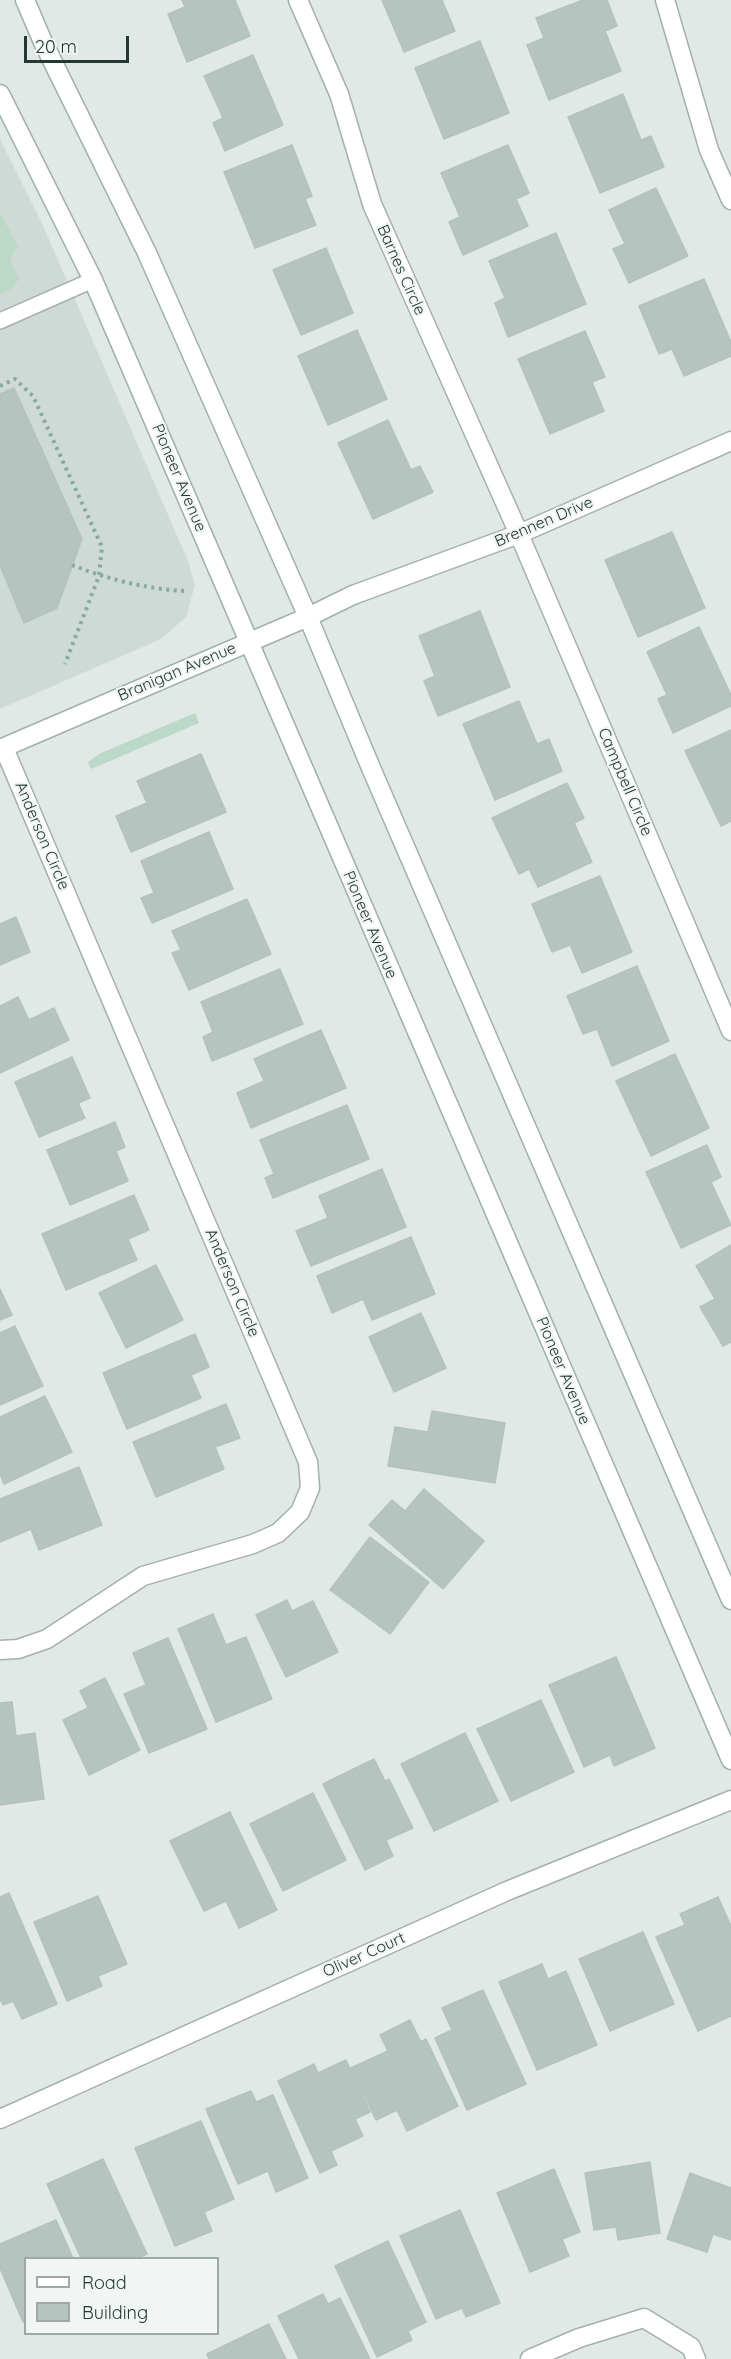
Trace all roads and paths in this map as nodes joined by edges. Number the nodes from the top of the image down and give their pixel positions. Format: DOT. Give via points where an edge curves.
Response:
graph roads {
  1 [pos="25,0"];
  2 [pos="298,0"];
  3 [pos="664,0"];
  4 [pos="0,94"];
  5 [pos="731,200"];
  6 [pos="93,280"];
  7 [pos="0,321"];
  8 [pos="0,386"];
  9 [pos="731,441"];
  10 [pos="519,534"];
  11 [pos="72,565"];
  12 [pos="99,576"];
  13 [pos="184,591"];
  14 [pos="353,594"];
  15 [pos="308,617"];
  16 [pos="250,640"];
  17 [pos="65,664"];
  18 [pos="2,748"];
  19 [pos="731,1031"];
  20 [pos="731,1600"];
  21 [pos="0,1650"];
  22 [pos="731,1760"];
  23 [pos="731,1800"];
  24 [pos="0,2119"];
  25 [pos="530,2359"];
  26 [pos="696,2359"];
  1 -- 15 [label="street" via="147,253"];
  2 -- 10 [label="street, Barnes Circle" via="339,94 372,204"];
  3 -- 5 [label="street" via="709,150"];
  4 -- 6 [label="street, Pioneer Avenue"];
  6 -- 7 [label="lane"];
  6 -- 16 [label="street, Pioneer Avenue"];
  8 -- 12 [label="path" via="15,380 33,396 102,547"];
  9 -- 10 [label="street, Brennen Drive"];
  10 -- 14 [label="street, Brennen Drive"];
  10 -- 19 [label="street, Campbell Circle"];
  11 -- 12 [label="path"];
  12 -- 13 [label="path"];
  12 -- 17 [label="path"];
  14 -- 15 [label="street, Branigan Avenue"];
  15 -- 16 [label="street, Branigan Avenue"];
  15 -- 20 [label="street"];
  16 -- 18 [label="street, Branigan Avenue"];
  16 -- 22 [label="street, Pioneer Avenue" via="271,697"];
  18 -- 21 [label="street, Anderson Circle" via="308,1462 310,1488 300,1512 278,1533 143,1576 47,1639 18,1649"];
  23 -- 24 [label="street, Oliver Court" via="507,1891"];
  25 -- 26 [label="street" via="579,2338 644,2318 691,2347"];
}
